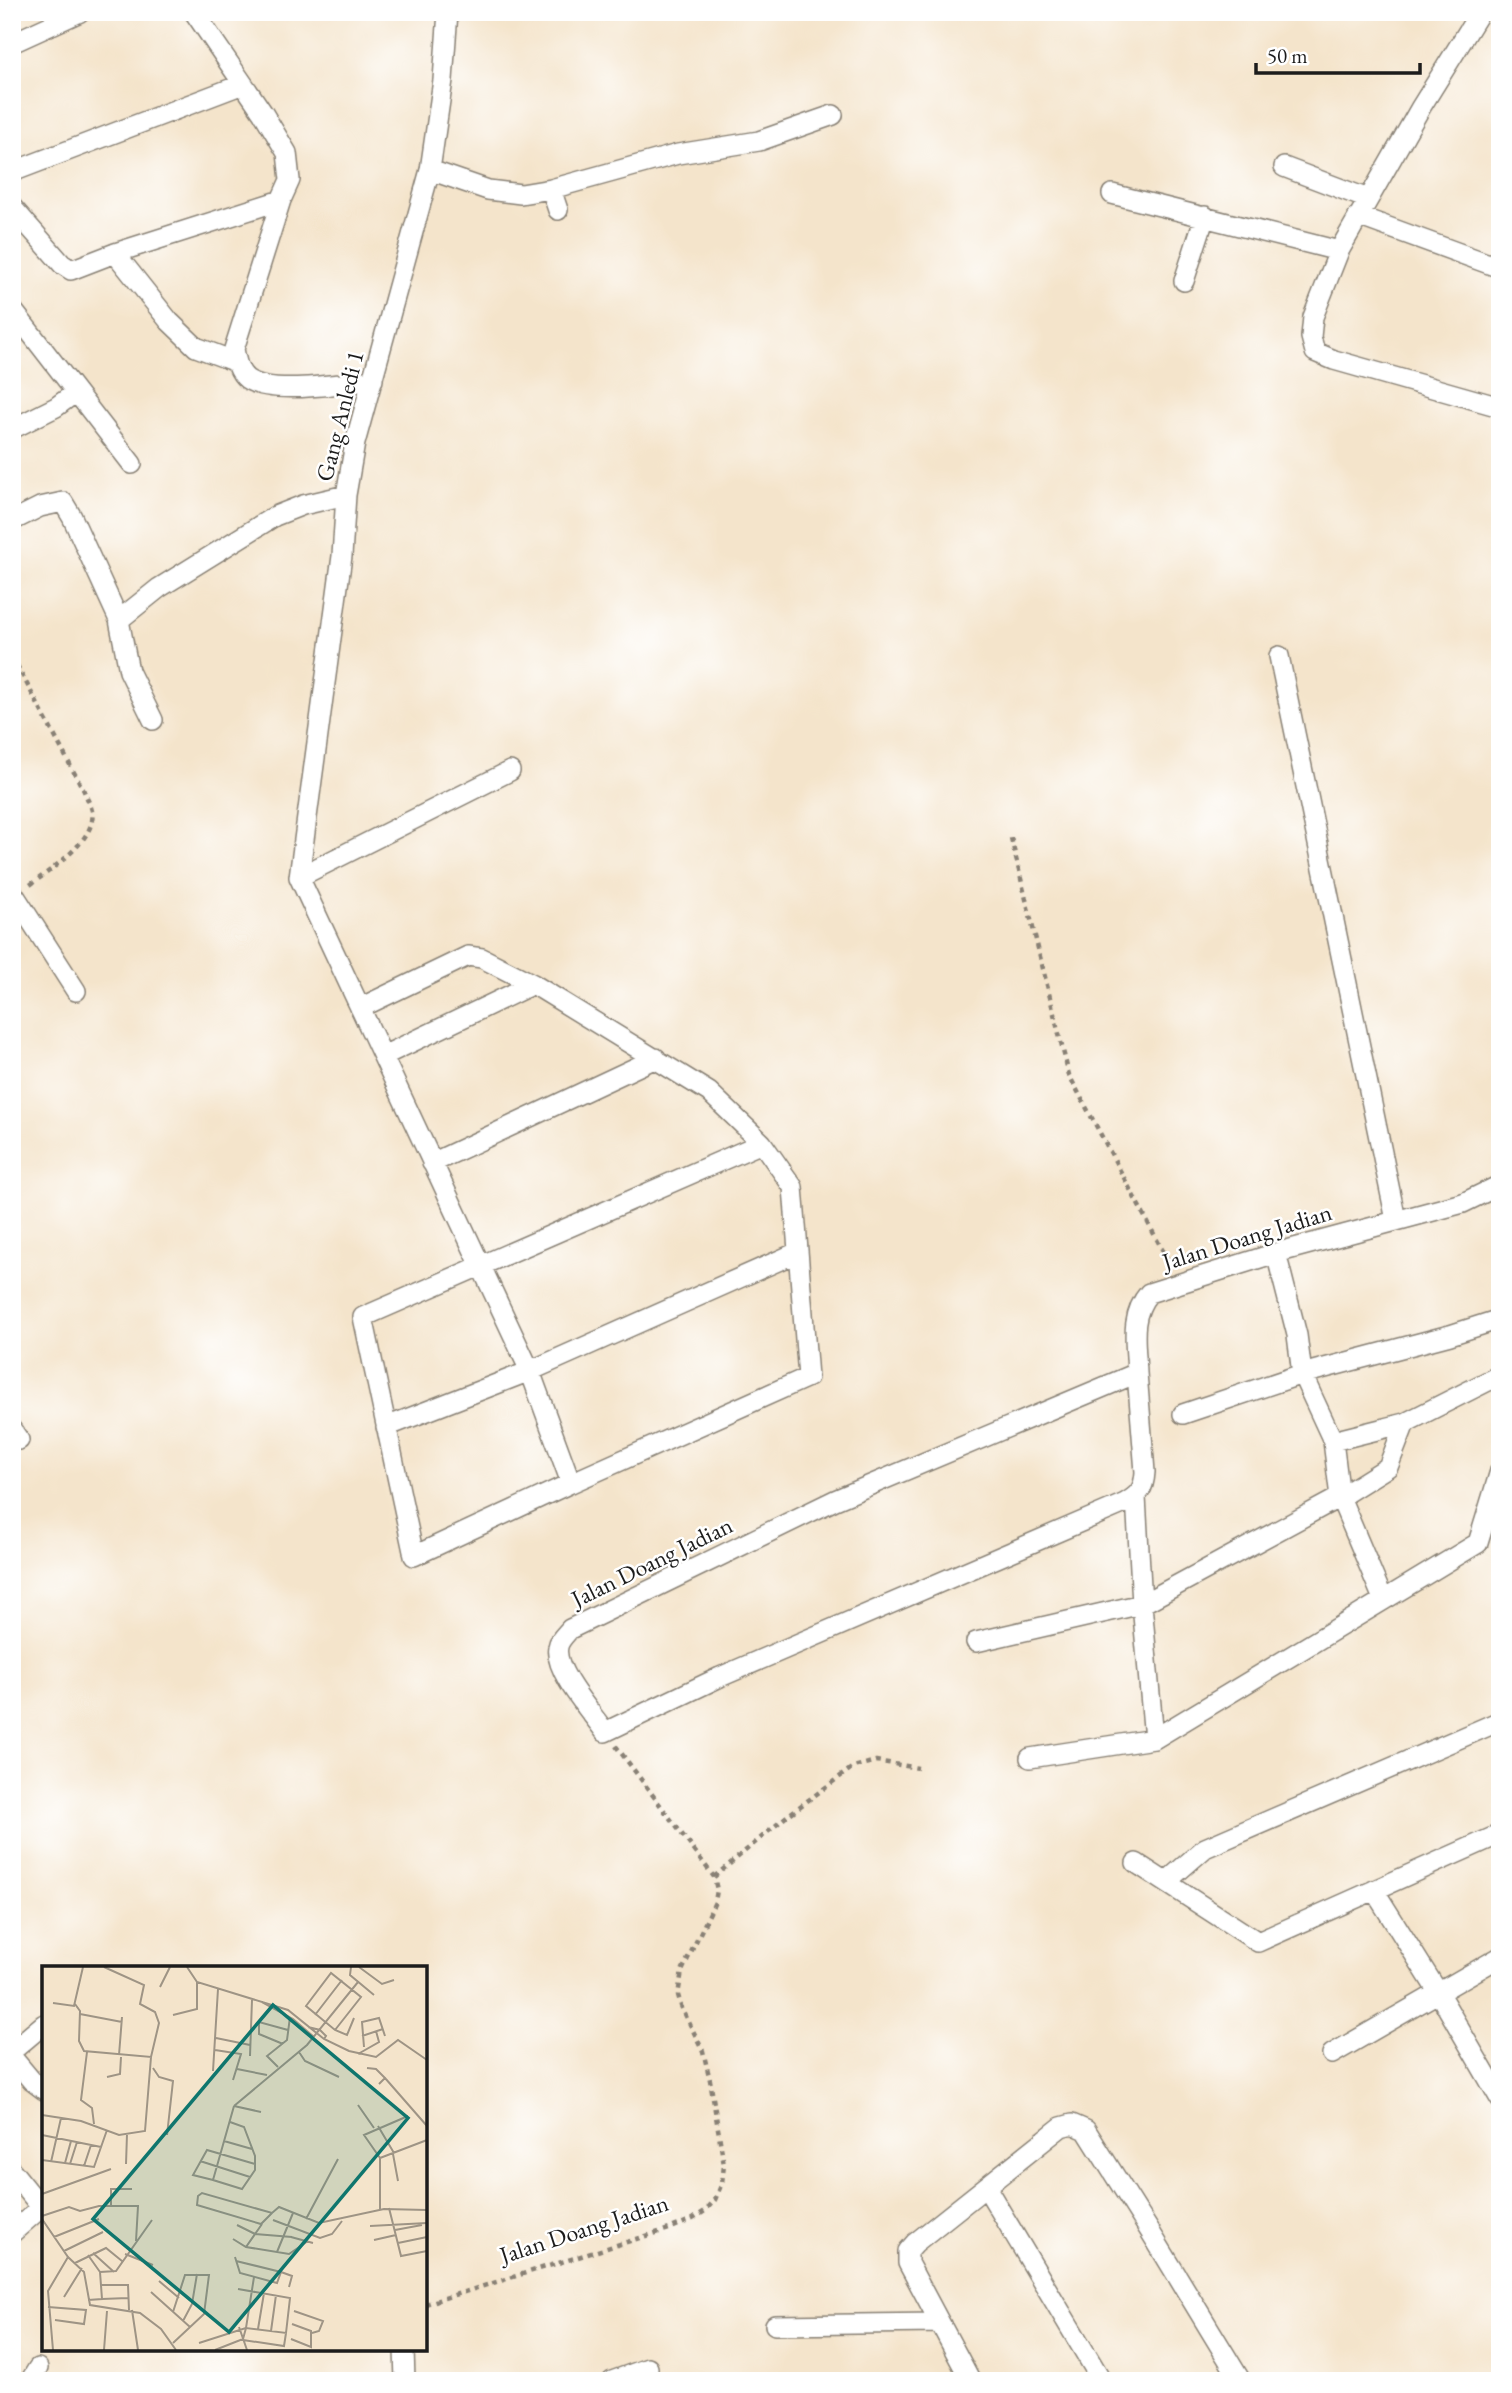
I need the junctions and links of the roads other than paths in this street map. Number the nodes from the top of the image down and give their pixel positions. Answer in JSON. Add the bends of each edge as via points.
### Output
{"nodes":[{"id":1,"x":80,"y":12,"type":"edge"},
{"id":2,"x":194,"y":12,"type":"edge"},
{"id":3,"x":448,"y":12,"type":"edge"},
{"id":4,"x":1480,"y":12,"type":"edge"},
{"id":5,"x":12,"y":43,"type":"edge"},
{"id":6,"x":243,"y":84,"type":"junction"},
{"id":7,"x":833,"y":114,"type":"dead end"},
{"id":8,"x":1284,"y":167,"type":"dead end"},
{"id":9,"x":430,"y":170,"type":"junction"},
{"id":10,"x":12,"y":172,"type":"edge"},
{"id":11,"x":551,"y":189,"type":"junction"},
{"id":12,"x":1112,"y":194,"type":"dead end"},
{"id":13,"x":281,"y":200,"type":"junction"},
{"id":14,"x":12,"y":207,"type":"edge"},
{"id":15,"x":1363,"y":208,"type":"junction"},
{"id":16,"x":558,"y":210,"type":"dead end"},
{"id":17,"x":1205,"y":216,"type":"junction"},
{"id":18,"x":1339,"y":250,"type":"junction"},
{"id":19,"x":115,"y":253,"type":"junction"},
{"id":20,"x":1500,"y":268,"type":"edge"},
{"id":21,"x":1184,"y":281,"type":"dead end"},
{"id":22,"x":12,"y":309,"type":"edge"},
{"id":23,"x":236,"y":362,"type":"junction"},
{"id":24,"x":373,"y":380,"type":"junction"},
{"id":25,"x":76,"y":392,"type":"junction"},
{"id":26,"x":1500,"y":407,"type":"edge"},
{"id":27,"x":12,"y":429,"type":"edge"},
{"id":28,"x":132,"y":464,"type":"dead end"},
{"id":29,"x":346,"y":495,"type":"junction"},
{"id":30,"x":12,"y":521,"type":"edge"},
{"id":31,"x":119,"y":620,"type":"junction"},
{"id":32,"x":1279,"y":656,"type":"dead end"},
{"id":33,"x":153,"y":720,"type":"dead end"},
{"id":34,"x":510,"y":771,"type":"dead end"},
{"id":35,"x":299,"y":877,"type":"junction"},
{"id":36,"x":15,"y":897,"type":"road end"},
{"id":37,"x":533,"y":984,"type":"junction"},
{"id":38,"x":76,"y":991,"type":"dead end"},
{"id":39,"x":360,"y":1007,"type":"junction"},
{"id":40,"x":383,"y":1056,"type":"junction"},
{"id":41,"x":656,"y":1058,"type":"junction"},
{"id":42,"x":762,"y":1143,"type":"junction"},
{"id":43,"x":432,"y":1163,"type":"junction"},
{"id":44,"x":1500,"y":1185,"type":"edge"},
{"id":45,"x":1396,"y":1220,"type":"junction"},
{"id":46,"x":798,"y":1252,"type":"junction"},
{"id":47,"x":1276,"y":1253,"type":"junction"},
{"id":48,"x":479,"y":1266,"type":"junction"},
{"id":49,"x":1500,"y":1319,"type":"edge"},
{"id":50,"x":530,"y":1371,"type":"junction"},
{"id":51,"x":1138,"y":1373,"type":"junction"},
{"id":52,"x":1302,"y":1374,"type":"junction"},
{"id":53,"x":1500,"y":1376,"type":"edge"},
{"id":54,"x":1183,"y":1414,"type":"dead end"},
{"id":55,"x":1405,"y":1423,"type":"junction"},
{"id":56,"x":386,"y":1427,"type":"junction"},
{"id":57,"x":1334,"y":1441,"type":"junction"},
{"id":58,"x":1500,"y":1471,"type":"edge"},
{"id":59,"x":571,"y":1483,"type":"junction"},
{"id":60,"x":1136,"y":1497,"type":"junction"},
{"id":61,"x":1340,"y":1497,"type":"junction"},
{"id":62,"x":1383,"y":1599,"type":"junction"},
{"id":63,"x":1142,"y":1604,"type":"junction"},
{"id":64,"x":976,"y":1642,"type":"dead end"},
{"id":65,"x":1500,"y":1721,"type":"edge"},
{"id":66,"x":1154,"y":1739,"type":"junction"},
{"id":67,"x":1030,"y":1758,"type":"dead end"},
{"id":68,"x":1500,"y":1833,"type":"edge"},
{"id":69,"x":1136,"y":1863,"type":"dead end"},
{"id":70,"x":1166,"y":1882,"type":"junction"},
{"id":71,"x":1374,"y":1890,"type":"junction"},
{"id":72,"x":1500,"y":1957,"type":"edge"},
{"id":73,"x":1438,"y":1992,"type":"junction"},
{"id":74,"x":42,"y":2026,"type":"edge"},
{"id":75,"x":12,"y":2051,"type":"edge"},
{"id":76,"x":1332,"y":2054,"type":"dead end"},
{"id":77,"x":12,"y":2057,"type":"edge"},
{"id":78,"x":42,"y":2088,"type":"edge"},
{"id":79,"x":1500,"y":2099,"type":"edge"},
{"id":80,"x":12,"y":2171,"type":"edge"},
{"id":81,"x":986,"y":2187,"type":"junction"},
{"id":82,"x":42,"y":2206,"type":"edge"},
{"id":83,"x":12,"y":2233,"type":"edge"},
{"id":84,"x":939,"y":2323,"type":"junction"},
{"id":85,"x":775,"y":2325,"type":"dead end"},
{"id":86,"x":404,"y":2351,"type":"edge"},
{"id":87,"x":648,"y":2368,"type":"dead end"},
{"id":88,"x":405,"y":2381,"type":"edge"},
{"id":89,"x":612,"y":2381,"type":"edge"},
{"id":90,"x":971,"y":2381,"type":"edge"},
{"id":91,"x":1102,"y":2381,"type":"edge"},
{"id":92,"x":1241,"y":2381,"type":"edge"}],
"edges":[{"from":1,"to":5,"type":"street"},
{"from":2,"to":6,"type":"street"},
{"from":3,"to":9,"type":"street","name":"Gang Anledi 1"},
{"from":4,"to":15,"type":"street"},
{"from":6,"to":10,"type":"street"},
{"from":6,"to":13,"type":"street","via":[[287,153],[290,180]]},
{"from":7,"to":11,"type":"street","via":[[759,141],[678,154]]},
{"from":8,"to":15,"type":"street"},
{"from":9,"to":11,"type":"street","via":[[488,190],[521,194]]},
{"from":9,"to":24,"type":"street","name":"Gang Anledi 1"},
{"from":11,"to":16,"type":"street"},
{"from":12,"to":17,"type":"street"},
{"from":13,"to":19,"type":"street"},
{"from":13,"to":23,"type":"street","via":[[234,349]]},
{"from":14,"to":19,"type":"street","via":[[71,270]]},
{"from":15,"to":18,"type":"street"},
{"from":15,"to":20,"type":"street"},
{"from":17,"to":18,"type":"street"},
{"from":17,"to":21,"type":"street"},
{"from":18,"to":26,"type":"street","via":[[1313,317],[1315,352]]},
{"from":19,"to":23,"type":"street","via":[[196,347]]},
{"from":22,"to":25,"type":"street"},
{"from":23,"to":24,"type":"street","via":[[248,380],[264,386]]},
{"from":24,"to":29,"type":"street","name":"Gang Anledi 1"},
{"from":25,"to":27,"type":"street"},
{"from":25,"to":28,"type":"street"},
{"from":29,"to":31,"type":"street","via":[[275,516],[159,588]]},
{"from":29,"to":35,"type":"street","name":"Gang Anledi 1"},
{"from":30,"to":31,"type":"street","via":[[63,502]]},
{"from":31,"to":33,"type":"street","via":[[130,671]]},
{"from":32,"to":45,"type":"street"},
{"from":34,"to":35,"type":"street"},
{"from":35,"to":39,"type":"street"},
{"from":36,"to":38,"type":"street"},
{"from":37,"to":39,"type":"street","via":[[482,958],[468,956]]},
{"from":37,"to":40,"type":"street"},
{"from":37,"to":41,"type":"street"},
{"from":39,"to":40,"type":"street"},
{"from":40,"to":43,"type":"street"},
{"from":41,"to":42,"type":"street","via":[[709,1092]]},
{"from":41,"to":43,"type":"street"},
{"from":42,"to":46,"type":"street","via":[[793,1187]]},
{"from":42,"to":48,"type":"street"},
{"from":43,"to":48,"type":"street"},
{"from":44,"to":45,"type":"street","name":"Jalan Doang Jadian","via":[[1463,1203]]},
{"from":45,"to":47,"type":"street","name":"Jalan Doang Jadian"},
{"from":46,"to":50,"type":"street"},
{"from":46,"to":59,"type":"street","via":[[808,1377]]},
{"from":47,"to":51,"type":"street","name":"Jalan Doang Jadian","via":[[1149,1293],[1137,1310],[1135,1323]]},
{"from":47,"to":52,"type":"street"},
{"from":48,"to":50,"type":"street"},
{"from":48,"to":56,"type":"street","via":[[363,1317]]},
{"from":49,"to":52,"type":"street"},
{"from":50,"to":56,"type":"street"},
{"from":50,"to":59,"type":"street"},
{"from":51,"to":60,"type":"street","via":[[1145,1472],[1144,1486]]},
{"from":51,"to":60,"type":"street","name":"Jalan Doang Jadian","via":[[835,1500],[570,1629],[558,1647],[560,1668],[605,1732],[720,1677]]},
{"from":52,"to":54,"type":"street"},
{"from":52,"to":57,"type":"street"},
{"from":53,"to":55,"type":"street"},
{"from":55,"to":57,"type":"street"},
{"from":55,"to":61,"type":"street","via":[[1388,1467]]},
{"from":56,"to":59,"type":"street","via":[[414,1556]]},
{"from":57,"to":61,"type":"street"},
{"from":58,"to":62,"type":"street","via":[[1478,1543]]},
{"from":60,"to":63,"type":"street"},
{"from":61,"to":62,"type":"street"},
{"from":61,"to":63,"type":"street"},
{"from":62,"to":66,"type":"street"},
{"from":63,"to":64,"type":"street"},
{"from":63,"to":66,"type":"street"},
{"from":65,"to":70,"type":"street","via":[[1205,1848]]},
{"from":66,"to":67,"type":"street"},
{"from":68,"to":71,"type":"street"},
{"from":69,"to":70,"type":"street"},
{"from":70,"to":71,"type":"street","via":[[1258,1942]]},
{"from":71,"to":73,"type":"street"},
{"from":72,"to":73,"type":"street"},
{"from":73,"to":76,"type":"street"},
{"from":73,"to":79,"type":"street"},
{"from":74,"to":75,"type":"street"},
{"from":77,"to":78,"type":"street"},
{"from":80,"to":82,"type":"street"},
{"from":81,"to":84,"type":"street","via":[[908,2251],[908,2263]]},
{"from":81,"to":91,"type":"street"},
{"from":81,"to":92,"type":"street","via":[[1061,2127],[1072,2124],[1086,2130]]},
{"from":82,"to":83,"type":"street"},
{"from":84,"to":85,"type":"street"},
{"from":84,"to":90,"type":"street"},
{"from":86,"to":88,"type":"street"},
{"from":87,"to":89,"type":"street"}]}
